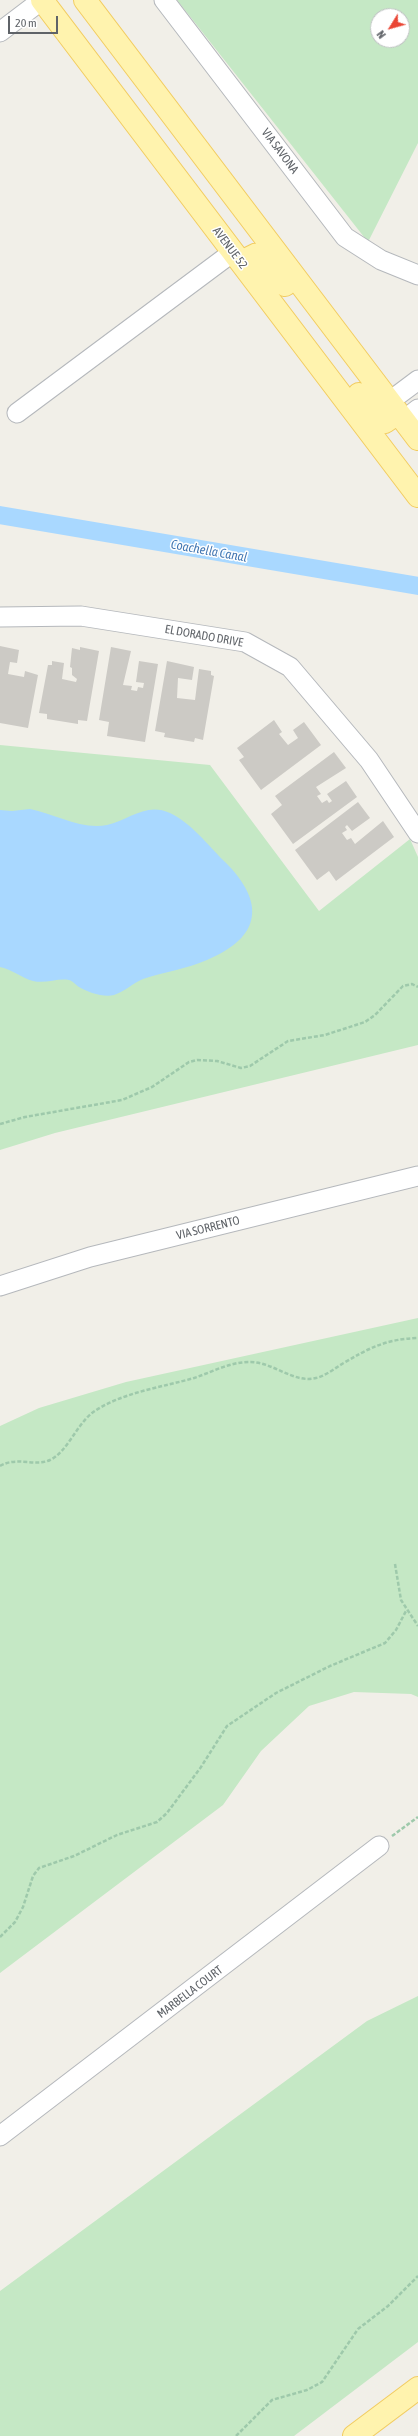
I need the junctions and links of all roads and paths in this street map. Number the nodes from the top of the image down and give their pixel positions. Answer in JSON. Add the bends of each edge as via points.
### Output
{"nodes":[{"id":1,"x":42,"y":0,"type":"edge"},
{"id":2,"x":85,"y":0,"type":"edge"},
{"id":3,"x":164,"y":0,"type":"edge"},
{"id":4,"x":0,"y":32,"type":"edge"},
{"id":5,"x":237,"y":257,"type":"junction"},
{"id":6,"x":418,"y":275,"type":"edge"},
{"id":7,"x":291,"y":328,"type":"junction"},
{"id":8,"x":345,"y":342,"type":"junction"},
{"id":9,"x":418,"y":380,"type":"edge"},
{"id":10,"x":402,"y":411,"type":"edge"},
{"id":11,"x":17,"y":413,"type":"dead end"},
{"id":12,"x":418,"y":439,"type":"edge"},
{"id":13,"x":418,"y":496,"type":"edge"},
{"id":14,"x":0,"y":617,"type":"edge"},
{"id":15,"x":418,"y":833,"type":"edge"},
{"id":16,"x":418,"y":987,"type":"edge"},
{"id":17,"x":0,"y":1124,"type":"edge"},
{"id":18,"x":418,"y":1176,"type":"edge"},
{"id":19,"x":0,"y":1286,"type":"edge"},
{"id":20,"x":418,"y":1338,"type":"edge"},
{"id":21,"x":0,"y":1466,"type":"edge"},
{"id":22,"x":395,"y":1564,"type":"dead end"},
{"id":23,"x":406,"y":1611,"type":"junction"},
{"id":24,"x":418,"y":1626,"type":"edge"},
{"id":25,"x":418,"y":1817,"type":"edge"},
{"id":26,"x":379,"y":1846,"type":"joint"},
{"id":27,"x":0,"y":1937,"type":"edge"},
{"id":28,"x":0,"y":2136,"type":"edge"},
{"id":29,"x":418,"y":2276,"type":"edge"},
{"id":30,"x":418,"y":2388,"type":"edge"},
{"id":31,"x":236,"y":2436,"type":"edge"},
{"id":32,"x":354,"y":2436,"type":"edge"}],
"edges":[{"from":1,"to":4,"type":"street"},
{"from":1,"to":5,"type":"main road","name":"AVENUE 52"},
{"from":2,"to":8,"type":"main road"},
{"from":3,"to":6,"type":"street","name":"VIA SAVONA","via":[[345,237],[381,260]]},
{"from":5,"to":7,"type":"main road","name":"AVENUE 52"},
{"from":5,"to":8,"type":"main road","via":[[255,256],[272,268],[301,307]]},
{"from":5,"to":11,"type":"street"},
{"from":7,"to":10,"type":"main road","via":[[337,365],[375,416],[385,422]]},
{"from":7,"to":13,"type":"main road","name":"AVENUE 52"},
{"from":8,"to":10,"type":"main road"},
{"from":9,"to":10,"type":"street"},
{"from":10,"to":12,"type":"main road"},
{"from":14,"to":15,"type":"street","name":"EL DORADO DRIVE","via":[[81,616],[245,642],[290,667],[369,760]]},
{"from":16,"to":17,"type":"path","via":[[412,984],[403,986],[365,1022],[325,1035],[288,1041],[250,1066],[241,1068],[197,1060],[188,1062],[152,1087],[122,1100],[25,1117]]},
{"from":18,"to":19,"type":"street","name":"VIA SORRENTO","via":[[90,1257]]},
{"from":20,"to":21,"type":"path","via":[[378,1344],[317,1378],[302,1379],[266,1364],[249,1362],[164,1384],[94,1412],[73,1433],[61,1451],[49,1460],[16,1461]]},
{"from":22,"to":23,"type":"path","via":[[400,1600]]},
{"from":23,"to":24,"type":"path"},
{"from":23,"to":27,"type":"path","via":[[396,1630],[385,1643],[283,1689],[227,1726],[192,1779],[158,1822],[117,1835],[74,1856],[40,1868],[33,1876],[18,1917]]},
{"from":25,"to":26,"type":"path"},
{"from":26,"to":28,"type":"street","name":"MARBELLA COURT"},
{"from":29,"to":31,"type":"path","via":[[388,2306],[358,2329],[322,2382],[308,2390],[272,2400]]},
{"from":30,"to":32,"type":"main road"}]}
